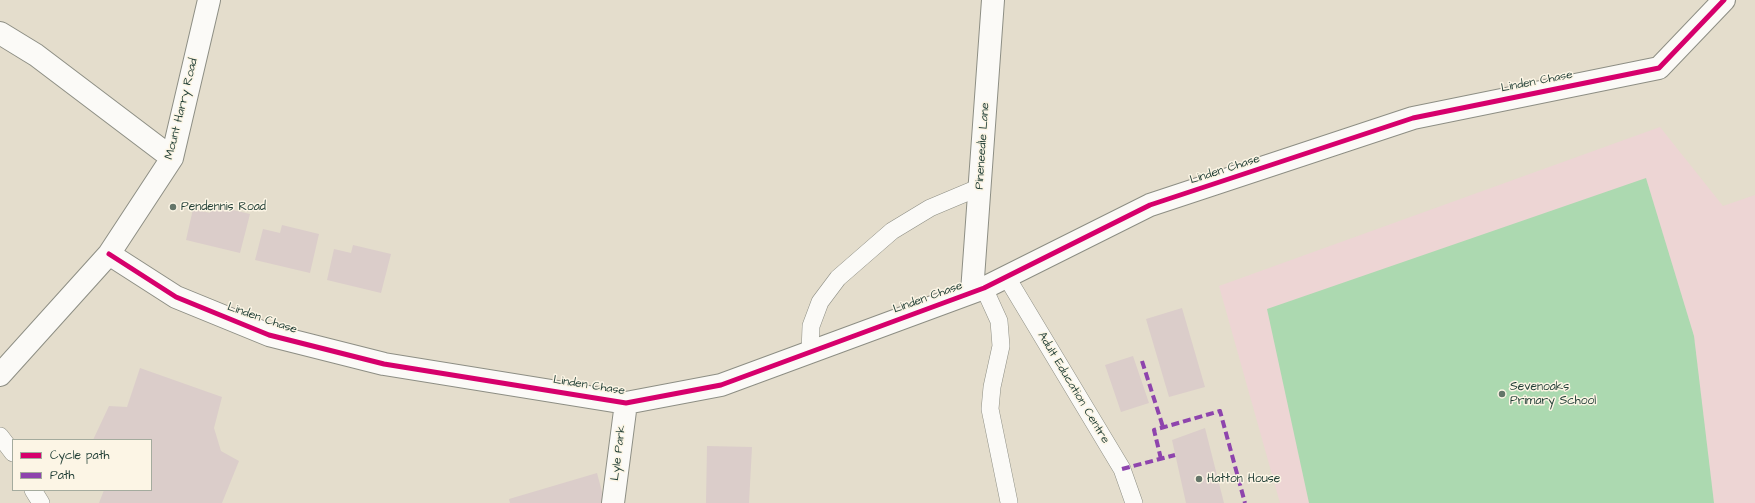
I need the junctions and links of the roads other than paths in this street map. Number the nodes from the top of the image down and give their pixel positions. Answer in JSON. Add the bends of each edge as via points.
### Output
{"nodes":[{"id":1,"x":209,"y":0,"type":"edge"},
{"id":2,"x":993,"y":0,"type":"edge"},
{"id":3,"x":1719,"y":2,"type":"edge"},
{"id":4,"x":0,"y":33,"type":"edge"},
{"id":5,"x":172,"y":158,"type":"junction"},
{"id":6,"x":980,"y":186,"type":"junction"},
{"id":7,"x":109,"y":254,"type":"junction"},
{"id":8,"x":1006,"y":276,"type":"junction"},
{"id":9,"x":978,"y":290,"type":"junction"},
{"id":10,"x":810,"y":352,"type":"junction"},
{"id":11,"x":0,"y":375,"type":"edge"},
{"id":12,"x":626,"y":403,"type":"junction"},
{"id":13,"x":0,"y":436,"type":"edge"},
{"id":14,"x":12,"y":452,"type":"edge"},
{"id":15,"x":34,"y":491,"type":"edge"},
{"id":16,"x":1009,"y":502,"type":"dead end"},
{"id":17,"x":41,"y":503,"type":"edge"},
{"id":18,"x":613,"y":503,"type":"edge"},
{"id":19,"x":1134,"y":503,"type":"edge"}],
"edges":[{"from":1,"to":5,"type":"street","name":"Mount Harry Road"},
{"from":2,"to":6,"type":"street","name":"Pineneedle Lane"},
{"from":3,"to":8,"type":"street","name":"Linden Chase","via":[[1659,68],[1413,118],[1150,205]]},
{"from":4,"to":5,"type":"street","via":[[36,55]]},
{"from":5,"to":7,"type":"street","name":"Mount Harry Road"},
{"from":6,"to":9,"type":"street","name":"Pineneedle Lane"},
{"from":6,"to":10,"type":"lane","via":[[930,208],[892,231],[838,278],[820,302],[811,326]]},
{"from":7,"to":11,"type":"street","name":"Mount Harry Road"},
{"from":7,"to":12,"type":"street","name":"Linden Chase","via":[[176,297],[269,335],[384,364]]},
{"from":8,"to":9,"type":"street","name":"Linden Chase"},
{"from":8,"to":19,"type":"lane","name":"Adult Education Centre","via":[[1122,469]]},
{"from":9,"to":10,"type":"street","name":"Linden Chase"},
{"from":9,"to":16,"type":"lane","via":[[999,321],[1001,346],[990,409]]},
{"from":10,"to":12,"type":"street","name":"Linden Chase","via":[[721,385]]},
{"from":12,"to":18,"type":"street","name":"Lyle Park"},
{"from":13,"to":14,"type":"lane"},
{"from":15,"to":17,"type":"lane"}]}
